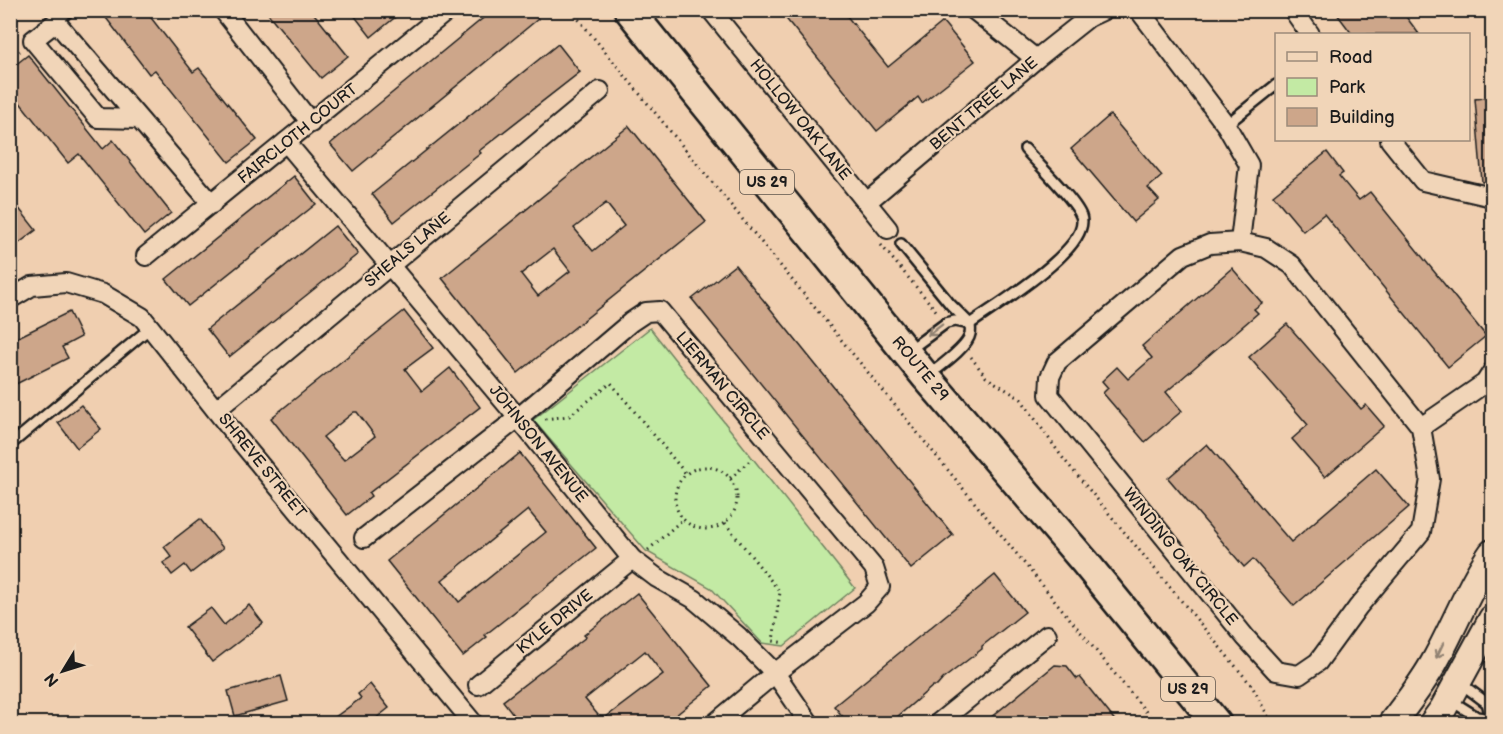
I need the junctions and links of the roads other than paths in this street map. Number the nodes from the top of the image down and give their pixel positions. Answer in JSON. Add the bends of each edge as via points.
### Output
{"nodes":[{"id":1,"x":223,"y":10,"type":"edge"},
{"id":2,"x":629,"y":10,"type":"edge"},
{"id":3,"x":974,"y":10,"type":"edge"},
{"id":4,"x":1104,"y":10,"type":"edge"},
{"id":5,"x":1139,"y":10,"type":"edge"},
{"id":6,"x":1293,"y":10,"type":"edge"},
{"id":7,"x":437,"y":14,"type":"edge"},
{"id":8,"x":704,"y":15,"type":"edge"},
{"id":9,"x":63,"y":16,"type":"edge"},
{"id":10,"x":1309,"y":33,"type":"edge"},
{"id":11,"x":1036,"y":59,"type":"junction"},
{"id":12,"x":1275,"y":86,"type":"edge"},
{"id":13,"x":600,"y":92,"type":"dead end"},
{"id":14,"x":139,"y":118,"type":"junction"},
{"id":15,"x":310,"y":123,"type":"junction"},
{"id":16,"x":1226,"y":125,"type":"junction"},
{"id":17,"x":1391,"y":141,"type":"edge"},
{"id":18,"x":286,"y":142,"type":"junction"},
{"id":19,"x":1025,"y":149,"type":"dead end"},
{"id":20,"x":1492,"y":197,"type":"edge"},
{"id":21,"x":867,"y":202,"type":"junction"},
{"id":22,"x":212,"y":204,"type":"junction"},
{"id":23,"x":882,"y":233,"type":"road end"},
{"id":24,"x":1240,"y":242,"type":"junction"},
{"id":25,"x":901,"y":244,"type":"dead end"},
{"id":26,"x":146,"y":256,"type":"dead end"},
{"id":27,"x":389,"y":266,"type":"junction"},
{"id":28,"x":10,"y":299,"type":"edge"},
{"id":29,"x":970,"y":324,"type":"junction"},
{"id":30,"x":150,"y":328,"type":"junction"},
{"id":31,"x":906,"y":353,"type":"junction"},
{"id":32,"x":1492,"y":372,"type":"edge"},
{"id":33,"x":926,"y":377,"type":"junction"},
{"id":34,"x":216,"y":410,"type":"junction"},
{"id":35,"x":522,"y":423,"type":"junction"},
{"id":36,"x":1421,"y":427,"type":"junction"},
{"id":37,"x":10,"y":445,"type":"edge"},
{"id":38,"x":364,"y":538,"type":"dead end"},
{"id":39,"x":1492,"y":554,"type":"edge"},
{"id":40,"x":639,"y":555,"type":"junction"},
{"id":41,"x":1492,"y":619,"type":"edge"},
{"id":42,"x":1047,"y":635,"type":"dead end"},
{"id":43,"x":775,"y":673,"type":"junction"},
{"id":44,"x":478,"y":685,"type":"dead end"},
{"id":45,"x":1453,"y":690,"type":"junction"},
{"id":46,"x":1492,"y":719,"type":"edge"},
{"id":47,"x":464,"y":720,"type":"edge"},
{"id":48,"x":714,"y":723,"type":"edge"},
{"id":49,"x":810,"y":723,"type":"edge"},
{"id":50,"x":937,"y":723,"type":"edge"},
{"id":51,"x":1217,"y":723,"type":"edge"},
{"id":52,"x":1390,"y":723,"type":"edge"},
{"id":53,"x":1432,"y":723,"type":"edge"},
{"id":54,"x":1490,"y":723,"type":"edge"}],
"edges":[{"from":1,"to":15,"type":"street"},
{"from":2,"to":31,"type":"main road","name":"ROUTE 29","number":"US 29"},
{"from":3,"to":11,"type":"street"},
{"from":4,"to":11,"type":"street","name":"BENT TREE LANE","via":[[1089,17]]},
{"from":5,"to":16,"type":"street"},
{"from":6,"to":10,"type":"street"},
{"from":7,"to":15,"type":"street","name":"FAIRCLOTH COURT"},
{"from":8,"to":21,"type":"street","name":"HOLLOW OAK LANE"},
{"from":9,"to":14,"type":"street"},
{"from":9,"to":14,"type":"street","via":[[33,40],[98,118]]},
{"from":11,"to":21,"type":"street","name":"BENT TREE LANE"},
{"from":12,"to":16,"type":"lane"},
{"from":13,"to":27,"type":"street","name":"SHEALS LANE"},
{"from":14,"to":22,"type":"street"},
{"from":15,"to":18,"type":"street","name":"FAIRCLOTH COURT"},
{"from":16,"to":24,"type":"street","via":[[1249,165]]},
{"from":17,"to":20,"type":"street","via":[[1423,181]]},
{"from":18,"to":22,"type":"street","name":"FAIRCLOTH COURT"},
{"from":18,"to":27,"type":"street","name":"JOHNSON AVENUE"},
{"from":19,"to":29,"type":"lane","via":[[1074,205],[1082,216],[1083,227],[1078,239],[1059,257],[1006,301]]},
{"from":21,"to":23,"type":"street","name":"HOLLOW OAK LANE"},
{"from":22,"to":26,"type":"street","name":"FAIRCLOTH COURT"},
{"from":24,"to":36,"type":"street","name":"WINDING OAK CIRCLE","via":[[1266,248],[1292,265]]},
{"from":24,"to":36,"type":"street","name":"WINDING OAK CIRCLE","via":[[1210,244],[1183,255],[1057,362],[1050,377],[1049,395],[1276,671],[1299,675],[1318,662],[1421,532],[1430,479]]},
{"from":25,"to":29,"type":"lane"},
{"from":27,"to":34,"type":"street","name":"SHEALS LANE"},
{"from":27,"to":35,"type":"street","name":"JOHNSON AVENUE"},
{"from":28,"to":30,"type":"street","name":"SHREVE STREET","via":[[32,286],[66,283],[102,294],[142,318]]},
{"from":29,"to":31,"type":"lane","one_way":true,"via":[[946,323]]},
{"from":29,"to":33,"type":"lane","via":[[970,336],[964,345]]},
{"from":30,"to":34,"type":"street","name":"SHREVE STREET"},
{"from":30,"to":37,"type":"lane"},
{"from":31,"to":33,"type":"main road","name":"ROUTE 29","number":"US 29"},
{"from":32,"to":36,"type":"street","via":[[1485,382]]},
{"from":33,"to":51,"type":"main road","name":"ROUTE 29","number":"US 29"},
{"from":34,"to":47,"type":"street","name":"SHREVE STREET"},
{"from":35,"to":38,"type":"street","name":"LIERMAN CIRCLE"},
{"from":35,"to":40,"type":"street","name":"JOHNSON AVENUE"},
{"from":35,"to":43,"type":"street","name":"LIERMAN CIRCLE","via":[[631,321],[646,312],[660,311],[874,568],[880,587],[866,603]]},
{"from":39,"to":52,"type":"street","one_way":true,"via":[[1465,597],[1436,660]]},
{"from":40,"to":43,"type":"street","name":"JOHNSON AVENUE","via":[[657,578],[694,599]]},
{"from":40,"to":44,"type":"street","name":"KYLE DRIVE"},
{"from":41,"to":45,"type":"street"},
{"from":42,"to":50,"type":"street"},
{"from":43,"to":48,"type":"street","name":"LIERMAN CIRCLE"},
{"from":43,"to":49,"type":"street","name":"JOHNSON AVENUE"},
{"from":45,"to":46,"type":"lane","via":[[1477,717]]},
{"from":45,"to":46,"type":"lane","via":[[1487,703]]},
{"from":45,"to":53,"type":"street"},
{"from":46,"to":54,"type":"lane"}]}
